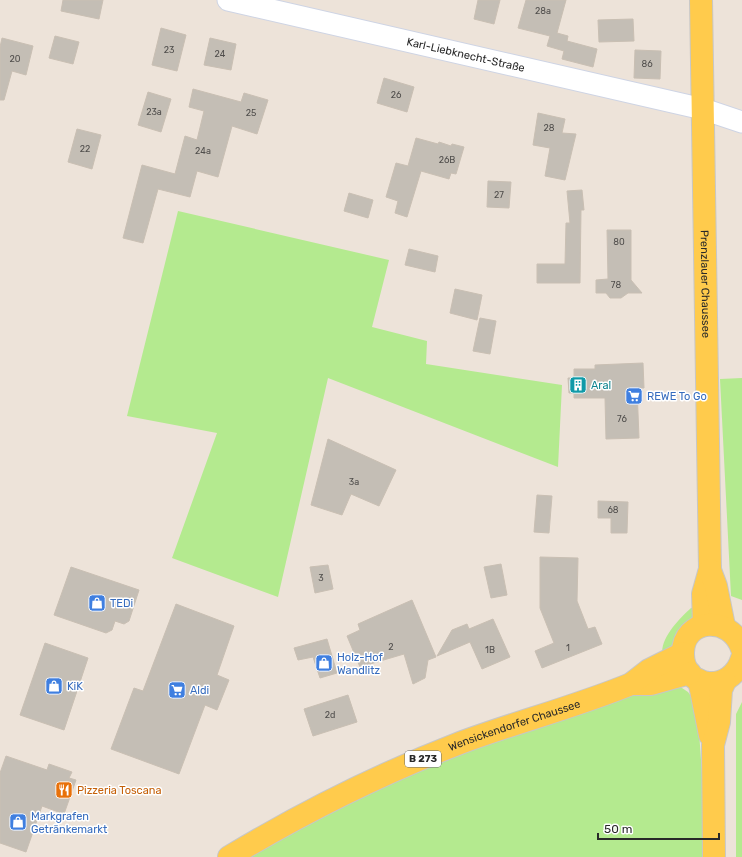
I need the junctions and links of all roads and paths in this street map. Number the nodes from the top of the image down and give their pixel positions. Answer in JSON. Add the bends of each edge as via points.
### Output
{"nodes":[{"id":1,"x":228,"y":0,"type":"edge"},
{"id":2,"x":701,"y":0,"type":"edge"},
{"id":3,"x":299,"y":8,"type":"edge"},
{"id":4,"x":703,"y":110,"type":"junction"},
{"id":5,"x":742,"y":122,"type":"edge"},
{"id":6,"x":730,"y":634,"type":"edge"},
{"id":7,"x":683,"y":653,"type":"junction"},
{"id":8,"x":742,"y":658,"type":"edge"},
{"id":9,"x":694,"y":677,"type":"junction"},
{"id":10,"x":725,"y":681,"type":"junction"},
{"id":11,"x":631,"y":684,"type":"junction"},
{"id":12,"x":713,"y":745,"type":"junction"},
{"id":13,"x":229,"y":857,"type":"edge"},
{"id":14,"x":714,"y":857,"type":"edge"}],
"edges":[{"from":1,"to":3,"type":"street","name":"Karl-Liebknecht-Straße"},
{"from":2,"to":4,"type":"main road","name":"Prenzlauer Chaussee"},
{"from":3,"to":4,"type":"street","name":"Karl-Liebknecht-Straße"},
{"from":4,"to":5,"type":"street","name":"Karl-Liebknecht-Straße"},
{"from":4,"to":6,"type":"main road","name":"Prenzlauer Chaussee","via":[[710,569],[703,594]]},
{"from":6,"to":7,"type":"main road","via":[[696,629],[684,644]]},
{"from":7,"to":9,"type":"main road","via":[[683,660]]},
{"from":7,"to":11,"type":"main road","name":"Wensickendorfer Chaussee","number":"B 273","via":[[649,670]]},
{"from":8,"to":10,"type":"main road","via":[[740,667]]},
{"from":9,"to":10,"type":"main road","name":"Wensickendorfer Chaussee","via":[[708,683]]},
{"from":9,"to":11,"type":"main road","name":"Wensickendorfer Chaussee","number":"B 273","via":[[651,684]]},
{"from":9,"to":12,"type":"main road"},
{"from":10,"to":12,"type":"main road","via":[[721,690],[719,722]]},
{"from":11,"to":13,"type":"main road","name":"Wensickendorfer Chaussee","number":"B 273","via":[[459,744],[393,772],[305,813]]},
{"from":12,"to":14,"type":"main road"}]}
